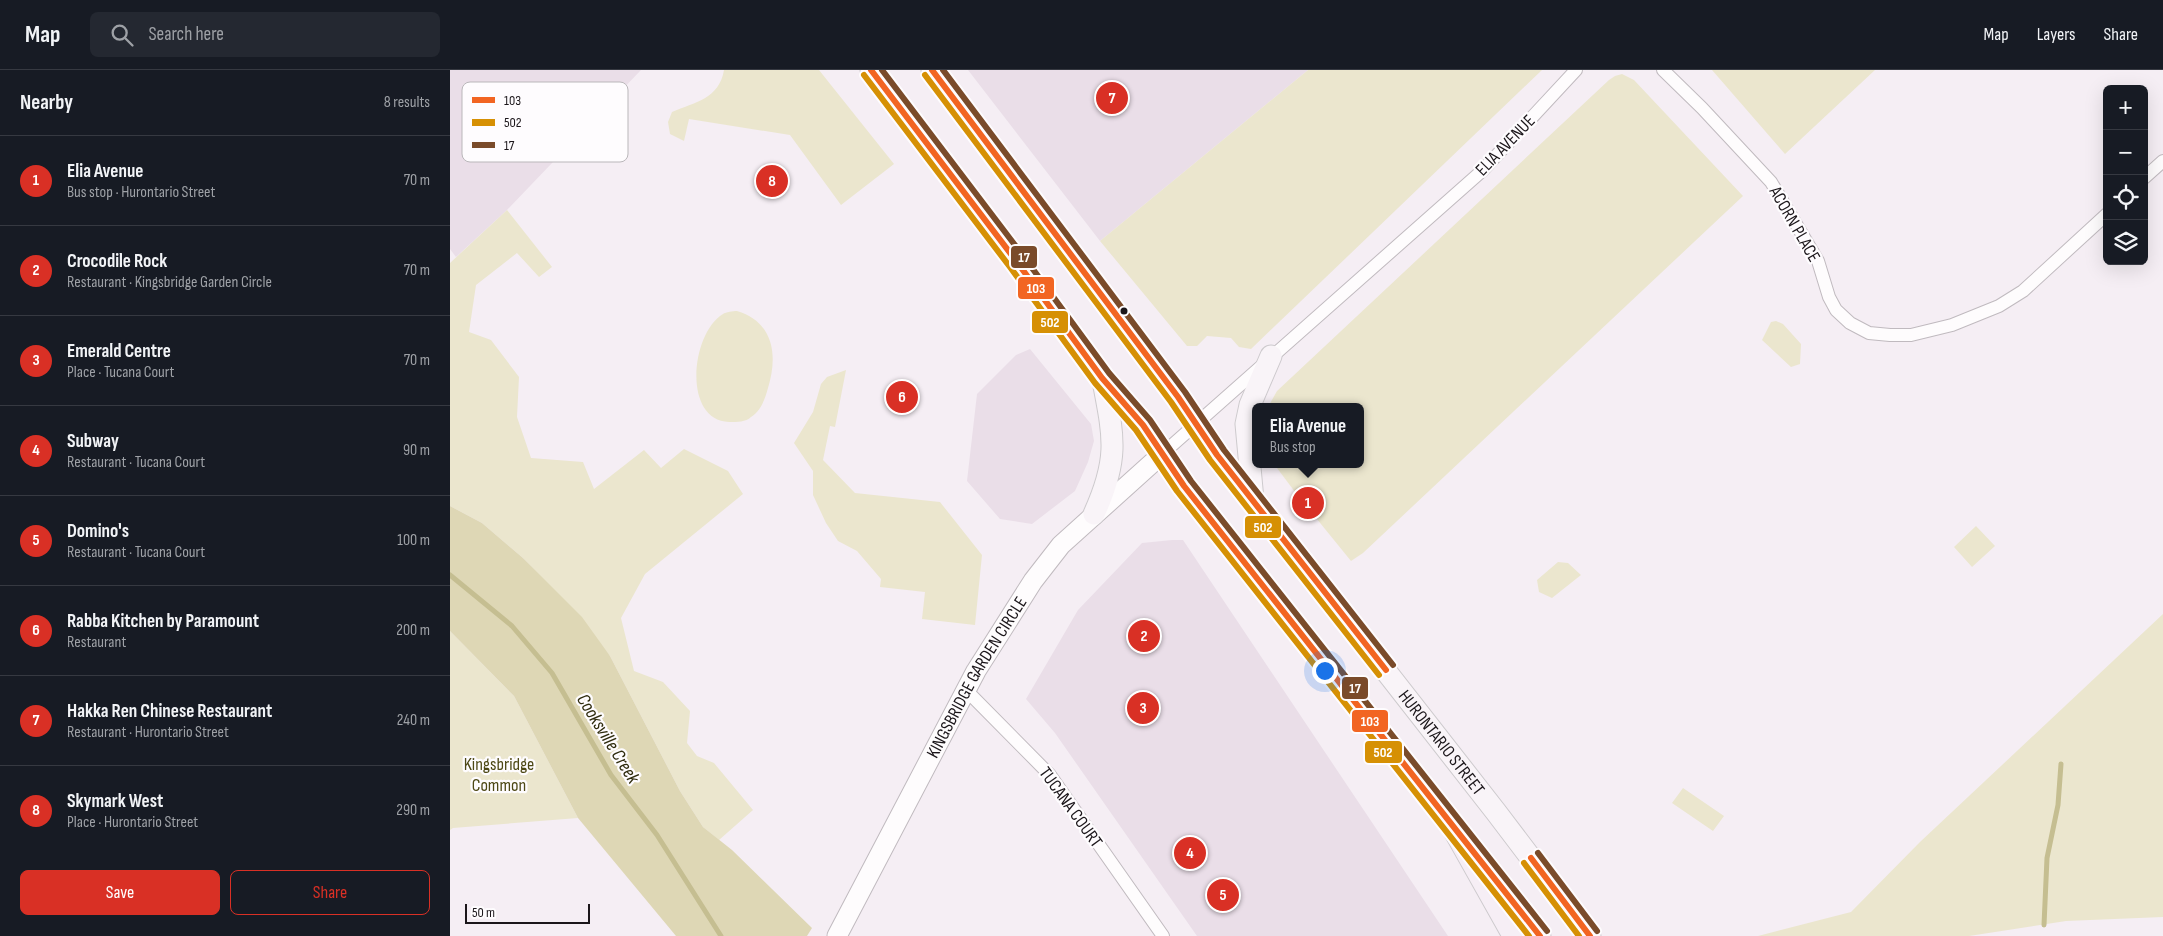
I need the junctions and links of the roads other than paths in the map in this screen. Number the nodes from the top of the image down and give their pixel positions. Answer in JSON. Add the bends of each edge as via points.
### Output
{"nodes":[{"id":1,"x":871,"y":70,"type":"edge"},
{"id":2,"x":932,"y":70,"type":"edge"},
{"id":3,"x":1576,"y":70,"type":"edge"},
{"id":4,"x":1663,"y":70,"type":"edge"},
{"id":5,"x":2163,"y":161,"type":"edge"},
{"id":6,"x":2147,"y":175,"type":"edge"},
{"id":7,"x":2103,"y":218,"type":"edge"},
{"id":8,"x":1271,"y":356,"type":"junction"},
{"id":9,"x":1102,"y":378,"type":"junction"},
{"id":10,"x":1196,"y":424,"type":"junction"},
{"id":11,"x":1161,"y":455,"type":"junction"},
{"id":12,"x":1253,"y":500,"type":"junction"},
{"id":13,"x":1094,"y":514,"type":"junction"},
{"id":14,"x":966,"y":690,"type":"junction"},
{"id":15,"x":1456,"y":830,"type":"junction"},
{"id":16,"x":837,"y":936,"type":"edge"},
{"id":17,"x":1163,"y":936,"type":"edge"},
{"id":18,"x":1515,"y":936,"type":"edge"},
{"id":19,"x":1540,"y":936,"type":"edge"},
{"id":20,"x":1590,"y":936,"type":"edge"}],
"edges":[{"from":1,"to":9,"type":"main road"},
{"from":2,"to":10,"type":"main road","name":"HURONTARIO STREET"},
{"from":3,"to":8,"type":"street","name":"ELIA AVENUE","via":[[1483,170]]},
{"from":4,"to":7,"type":"street","name":"ACORN PLACE","via":[[1771,182],[1818,261],[1836,310],[1850,323],[1869,333],[1911,335],[1952,325],[1999,306],[2023,291]]},
{"from":5,"to":6,"type":"street"},
{"from":8,"to":10,"type":"street","name":"ELIA AVENUE"},
{"from":8,"to":12,"type":"main road","via":[[1250,404],[1246,424]]},
{"from":9,"to":11,"type":"main road","via":[[1143,425]]},
{"from":9,"to":13,"type":"main road","via":[[1113,456]]},
{"from":10,"to":11,"type":"street","name":"ELIA AVENUE"},
{"from":10,"to":12,"type":"main road","name":"HURONTARIO STREET"},
{"from":11,"to":13,"type":"street","name":"KINGSBRIDGE GARDEN CIRCLE"},
{"from":11,"to":15,"type":"main road"},
{"from":12,"to":20,"type":"main road","name":"HURONTARIO STREET"},
{"from":13,"to":14,"type":"street","name":"KINGSBRIDGE GARDEN CIRCLE","via":[[1061,545],[1032,581]]},
{"from":14,"to":16,"type":"street","name":"KINGSBRIDGE GARDEN CIRCLE"},
{"from":14,"to":17,"type":"street","name":"TUCANA COURT","via":[[1050,775]]},
{"from":15,"to":18,"type":"highway"},
{"from":15,"to":19,"type":"main road"}]}
